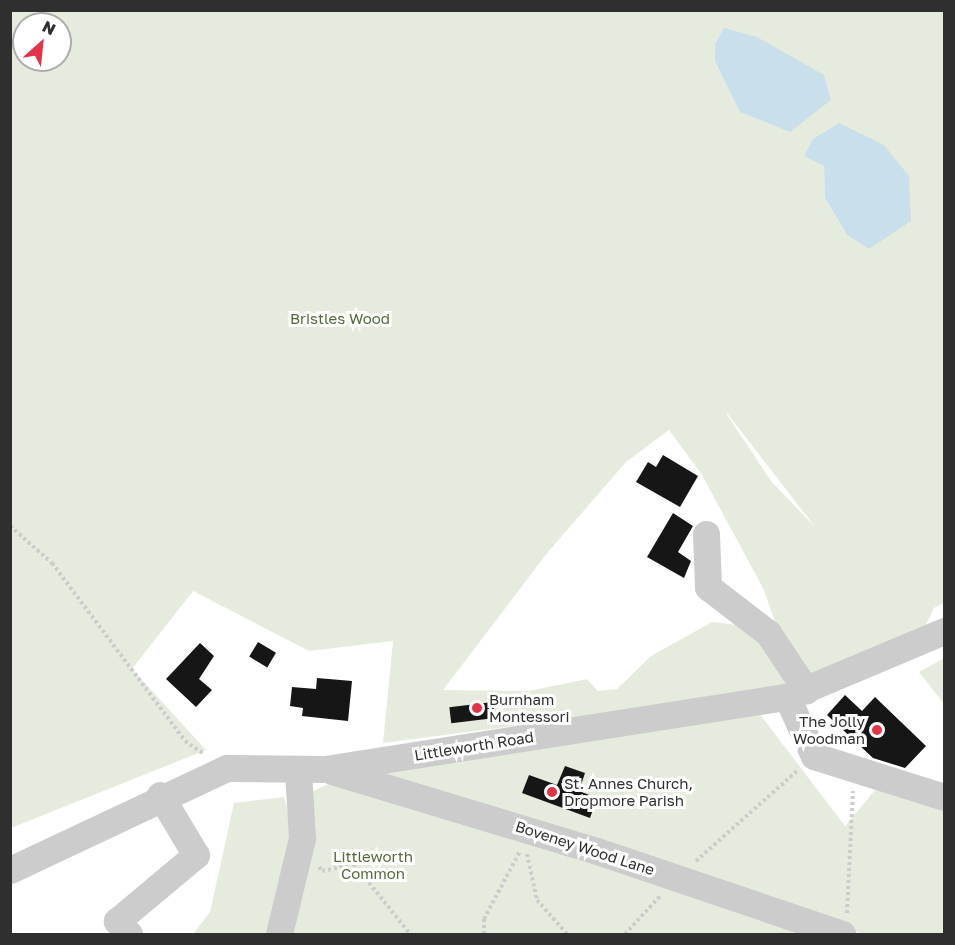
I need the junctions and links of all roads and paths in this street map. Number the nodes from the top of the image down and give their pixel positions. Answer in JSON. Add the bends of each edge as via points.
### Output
{"nodes":[{"id":1,"x":10,"y":526,"type":"edge"},
{"id":2,"x":706,"y":534,"type":"dead end"},
{"id":3,"x":945,"y":631,"type":"edge"},
{"id":4,"x":797,"y":694,"type":"junction"},
{"id":5,"x":814,"y":756,"type":"junction"},
{"id":6,"x":226,"y":768,"type":"junction"},
{"id":7,"x":326,"y":769,"type":"junction"},
{"id":8,"x":854,"y":770,"type":"junction"},
{"id":9,"x":298,"y":771,"type":"junction"},
{"id":10,"x":160,"y":795,"type":"junction"},
{"id":11,"x":945,"y":797,"type":"edge"},
{"id":12,"x":302,"y":838,"type":"junction"},
{"id":13,"x":10,"y":870,"type":"edge"},
{"id":14,"x":677,"y":878,"type":"junction"},
{"id":15,"x":844,"y":929,"type":"edge"},
{"id":16,"x":129,"y":934,"type":"edge"},
{"id":17,"x":279,"y":934,"type":"edge"},
{"id":18,"x":410,"y":934,"type":"edge"},
{"id":19,"x":484,"y":934,"type":"edge"},
{"id":20,"x":567,"y":934,"type":"edge"},
{"id":21,"x":625,"y":934,"type":"edge"}],
"edges":[{"from":1,"to":6,"type":"path","via":[[52,563],[185,741]]},
{"from":2,"to":4,"type":"street","via":[[708,587],[768,633]]},
{"from":3,"to":4,"type":"street","name":"Littleworth Road"},
{"from":4,"to":5,"type":"street"},
{"from":4,"to":7,"type":"street","name":"Littleworth Road"},
{"from":5,"to":8,"type":"street"},
{"from":5,"to":14,"type":"path"},
{"from":6,"to":9,"type":"street","name":"Littleworth Road"},
{"from":6,"to":10,"type":"street","name":"Littleworth Road"},
{"from":7,"to":9,"type":"street","name":"Littleworth Road"},
{"from":7,"to":14,"type":"street","name":"Boveney Wood Lane"},
{"from":8,"to":11,"type":"street"},
{"from":8,"to":15,"type":"path"},
{"from":9,"to":12,"type":"street"},
{"from":10,"to":13,"type":"street","name":"Littleworth Road"},
{"from":10,"to":16,"type":"street","via":[[196,855],[117,921]]},
{"from":12,"to":17,"type":"street"},
{"from":12,"to":18,"type":"path","via":[[322,871],[354,864]]},
{"from":14,"to":15,"type":"street","name":"Boveney Wood Lane"},
{"from":14,"to":21,"type":"path"},
{"from":19,"to":20,"type":"path","via":[[484,919],[525,841],[537,900]]}]}
